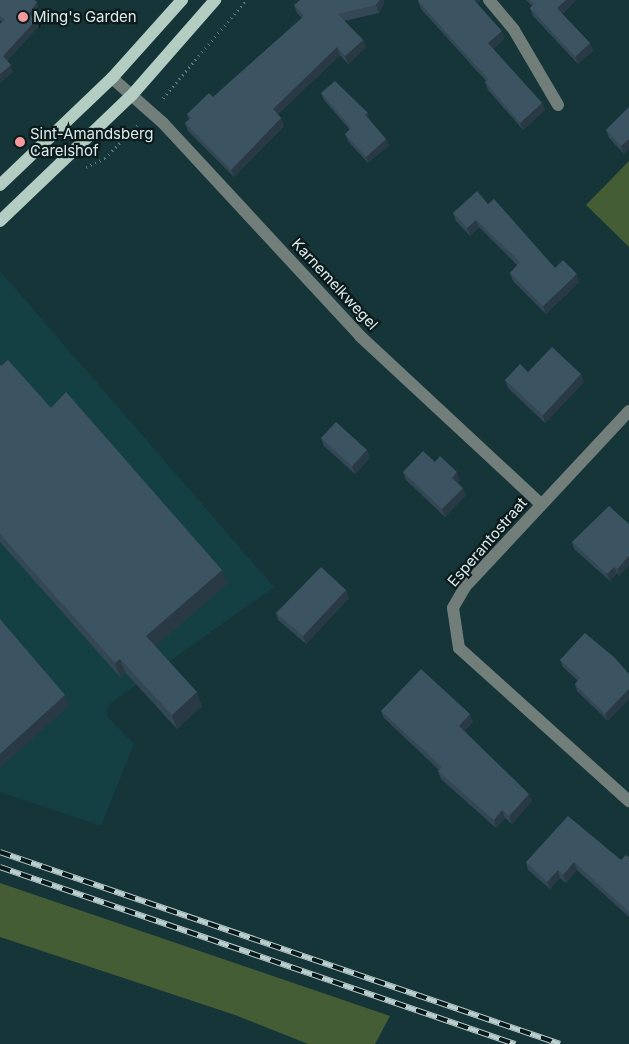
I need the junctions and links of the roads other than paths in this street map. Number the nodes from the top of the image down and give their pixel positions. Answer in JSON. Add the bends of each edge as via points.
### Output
{"nodes":[{"id":1,"x":182,"y":0,"type":"edge"},
{"id":2,"x":215,"y":0,"type":"edge"},
{"id":3,"x":488,"y":0,"type":"edge"},
{"id":4,"x":112,"y":78,"type":"junction"},
{"id":5,"x":131,"y":96,"type":"junction"},
{"id":6,"x":558,"y":105,"type":"dead end"},
{"id":7,"x":0,"y":185,"type":"edge"},
{"id":8,"x":0,"y":221,"type":"edge"},
{"id":9,"x":629,"y":411,"type":"edge"},
{"id":10,"x":541,"y":504,"type":"junction"},
{"id":11,"x":629,"y":802,"type":"edge"}],
"edges":[{"from":1,"to":4,"type":"main road"},
{"from":2,"to":5,"type":"main road"},
{"from":3,"to":6,"type":"street","via":[[514,30]]},
{"from":4,"to":5,"type":"street","name":"Karnemelkwegel"},
{"from":4,"to":7,"type":"main road"},
{"from":5,"to":8,"type":"main road"},
{"from":5,"to":10,"type":"street","name":"Karnemelkwegel","via":[[163,123],[360,336]]},
{"from":9,"to":10,"type":"street","name":"Esperantostraat"},
{"from":10,"to":11,"type":"street","name":"Esperantostraat","via":[[465,587],[453,608],[460,648]]}]}
